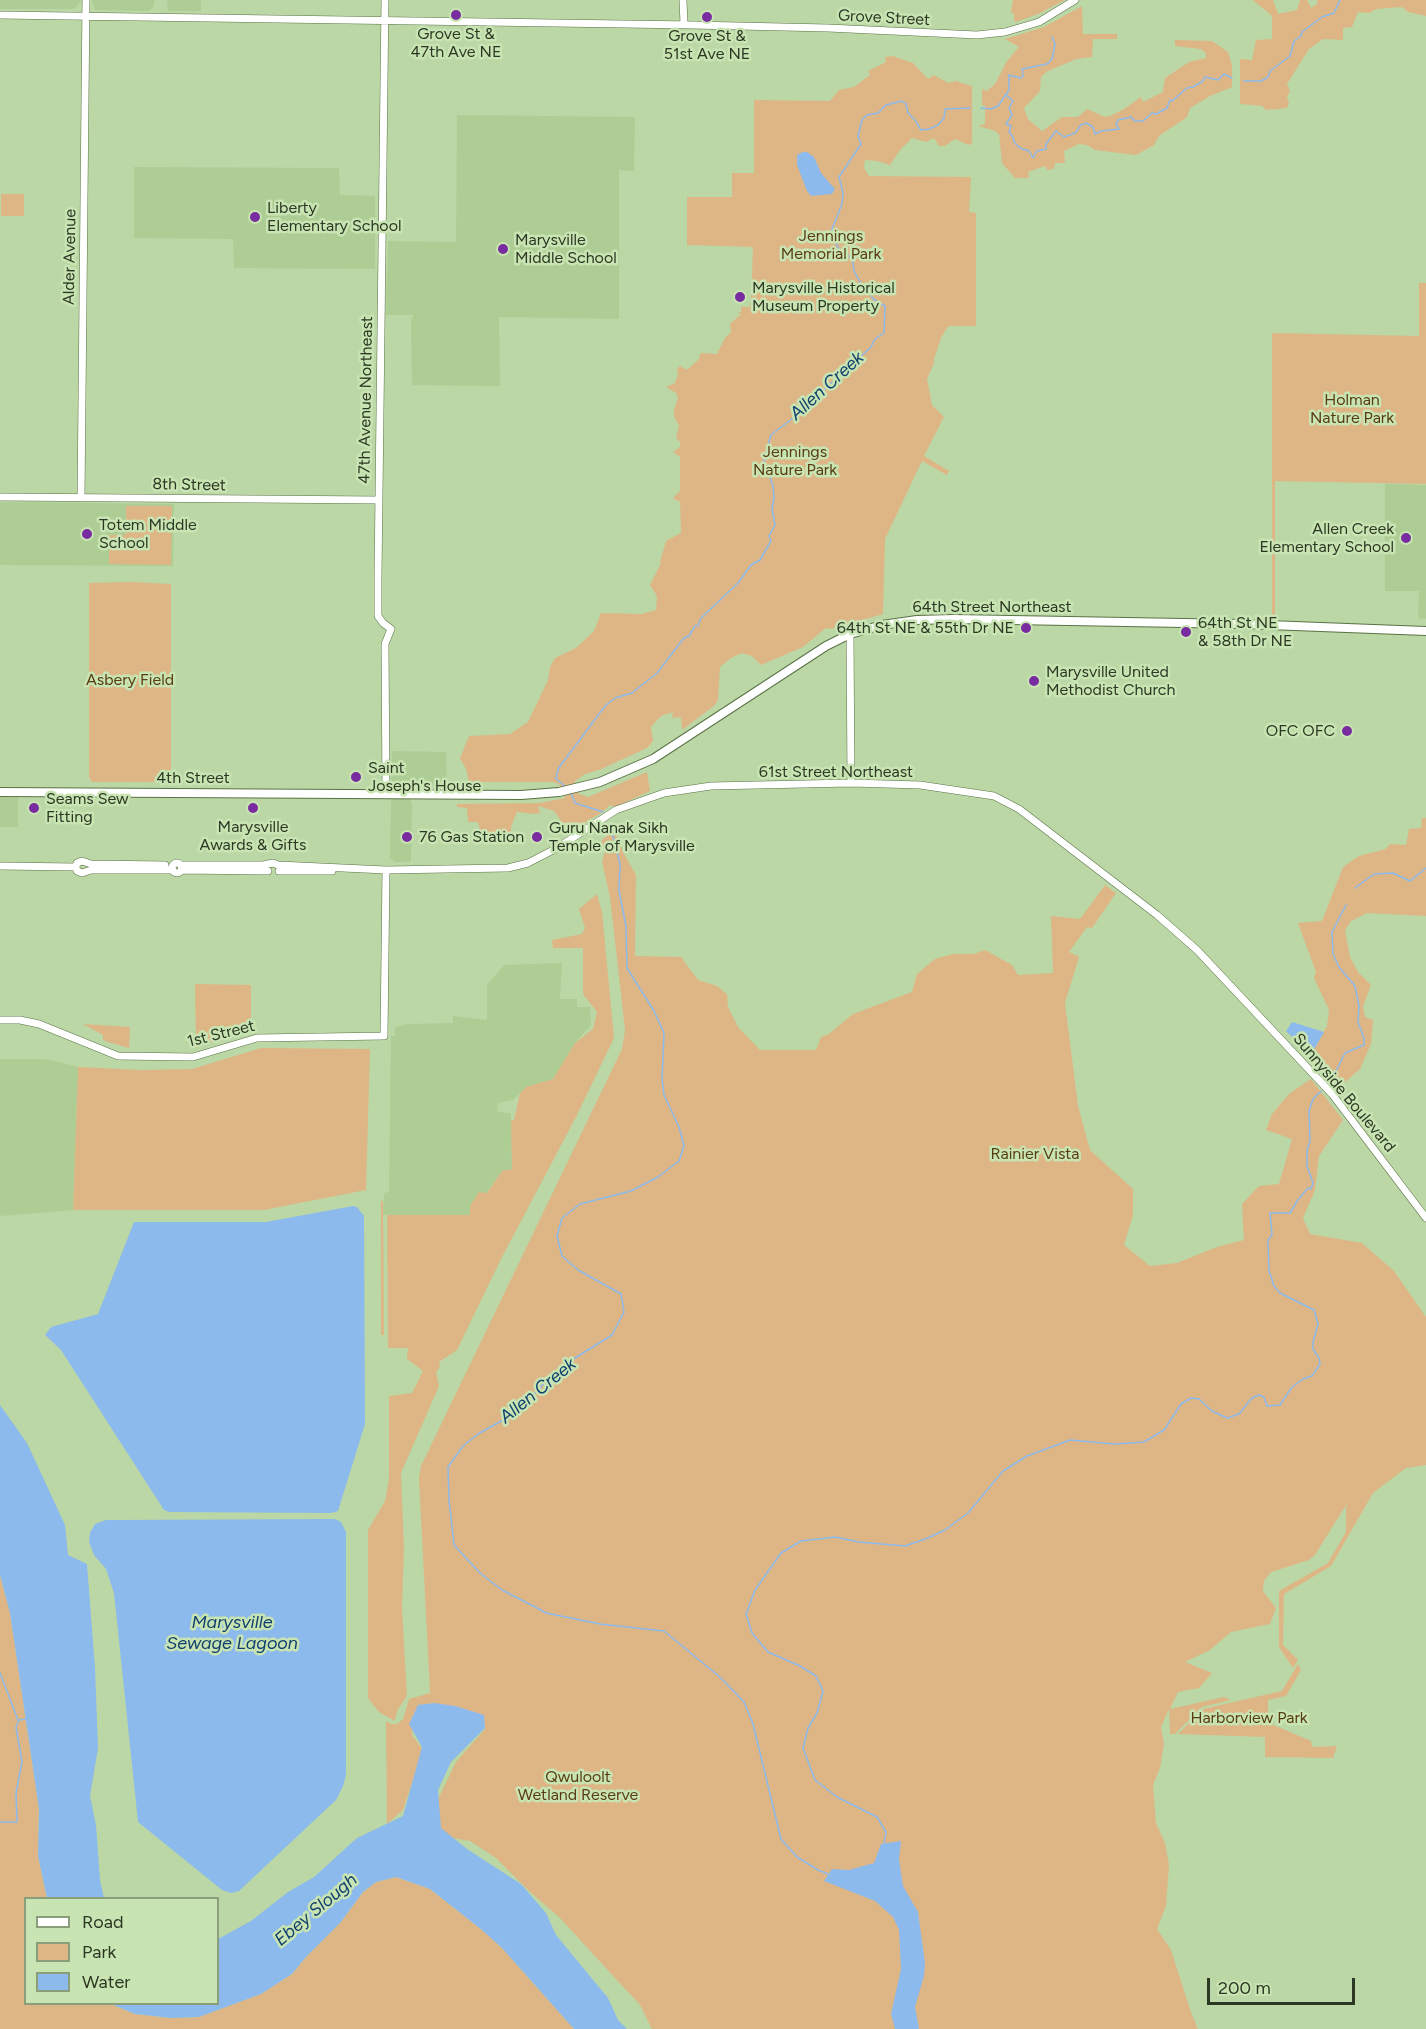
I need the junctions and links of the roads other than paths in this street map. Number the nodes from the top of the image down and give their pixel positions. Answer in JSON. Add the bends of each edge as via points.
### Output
{"nodes":[{"id":1,"x":86,"y":0,"type":"edge"},
{"id":2,"x":385,"y":0,"type":"edge"},
{"id":3,"x":683,"y":0,"type":"edge"},
{"id":4,"x":1075,"y":0,"type":"edge"},
{"id":5,"x":0,"y":15,"type":"edge"},
{"id":6,"x":86,"y":16,"type":"junction"},
{"id":7,"x":385,"y":20,"type":"junction"},
{"id":8,"x":684,"y":24,"type":"junction"},
{"id":9,"x":0,"y":497,"type":"edge"},
{"id":10,"x":81,"y":498,"type":"junction"},
{"id":11,"x":379,"y":500,"type":"junction"},
{"id":12,"x":1426,"y":631,"type":"edge"},
{"id":13,"x":850,"y":634,"type":"junction"},
{"id":14,"x":851,"y":783,"type":"junction"},
{"id":15,"x":0,"y":792,"type":"edge"},
{"id":16,"x":386,"y":794,"type":"junction"},
{"id":17,"x":0,"y":866,"type":"edge"},
{"id":18,"x":386,"y":870,"type":"junction"},
{"id":19,"x":1234,"y":990,"type":"joint"},
{"id":20,"x":0,"y":1020,"type":"edge"},
{"id":21,"x":1426,"y":1218,"type":"edge"}],
"edges":[{"from":1,"to":6,"type":"street","name":"Alder Avenue"},
{"from":2,"to":7,"type":"street","name":"47th Avenue Northeast"},
{"from":3,"to":8,"type":"street"},
{"from":4,"to":8,"type":"street","name":"Grove Street","via":[[1039,22],[990,35]]},
{"from":5,"to":6,"type":"street","name":"Grove Street"},
{"from":6,"to":7,"type":"street","name":"Grove Street"},
{"from":6,"to":10,"type":"street","name":"Alder Avenue"},
{"from":7,"to":8,"type":"street","name":"Grove Street"},
{"from":7,"to":11,"type":"street","name":"47th Avenue Northeast"},
{"from":9,"to":10,"type":"street","name":"8th Street"},
{"from":10,"to":11,"type":"street","name":"8th Street"},
{"from":11,"to":16,"type":"street","name":"47th Avenue Northeast","via":[[378,616],[391,629],[385,644]]},
{"from":12,"to":13,"type":"main road","name":"64th Street Northeast","via":[[953,619],[882,625]]},
{"from":13,"to":14,"type":"street"},
{"from":13,"to":16,"type":"main road","name":"64th Street Northeast","via":[[810,655],[653,759],[624,773],[559,792]]},
{"from":14,"to":18,"type":"street","name":"61st Street Northeast","via":[[711,786],[674,791],[616,810],[557,848],[508,868]]},
{"from":14,"to":19,"type":"street","name":"61st Street Northeast","via":[[920,785],[980,792],[1004,800],[1178,932]]},
{"from":15,"to":16,"type":"main road","name":"4th Street"},
{"from":17,"to":18,"type":"street","name":"61st Street Northeast","via":[[76,867],[79,873],[86,867],[268,868],[273,863],[278,868],[335,866]]},
{"from":18,"to":20,"type":"street","name":"1st Street","via":[[384,1036],[257,1038],[193,1057],[118,1056],[39,1024]]},
{"from":19,"to":21,"type":"street","name":"Sunnyside Boulevard","via":[[1332,1094]]}]}
